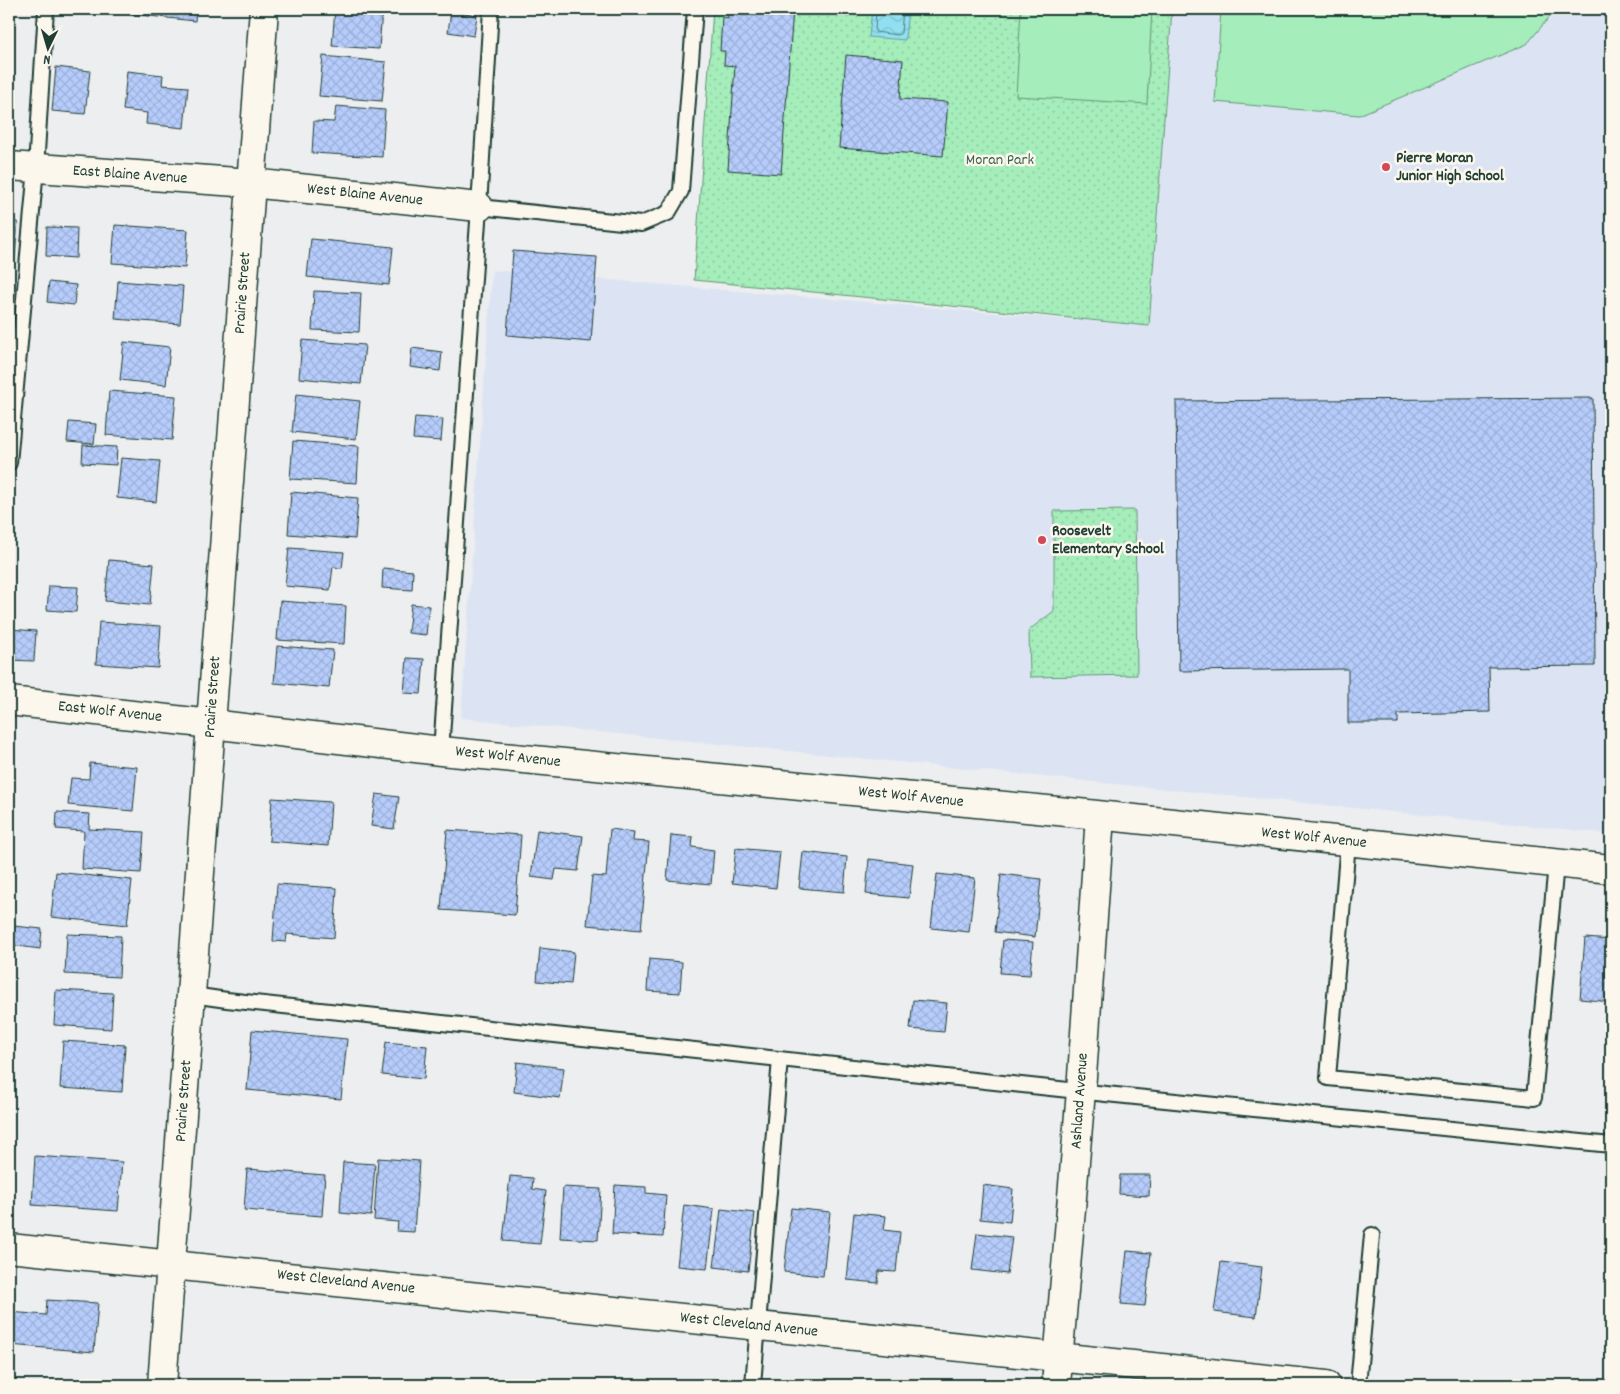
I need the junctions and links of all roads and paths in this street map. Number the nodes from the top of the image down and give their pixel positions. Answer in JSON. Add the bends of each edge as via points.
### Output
{"nodes":[{"id":1,"x":46,"y":9,"type":"edge"},
{"id":2,"x":264,"y":9,"type":"edge"},
{"id":3,"x":491,"y":9,"type":"edge"},
{"id":4,"x":695,"y":9,"type":"edge"},
{"id":5,"x":9,"y":166,"type":"edge"},
{"id":6,"x":36,"y":168,"type":"junction"},
{"id":7,"x":251,"y":183,"type":"junction"},
{"id":8,"x":479,"y":207,"type":"junction"},
{"id":9,"x":9,"y":463,"type":"edge"},
{"id":10,"x":9,"y":701,"type":"edge"},
{"id":11,"x":211,"y":724,"type":"junction"},
{"id":12,"x":441,"y":750,"type":"junction"},
{"id":13,"x":1100,"y":816,"type":"junction"},
{"id":14,"x":1348,"y":842,"type":"junction"},
{"id":15,"x":1556,"y":864,"type":"junction"},
{"id":16,"x":1611,"y":869,"type":"edge"},
{"id":17,"x":192,"y":995,"type":"junction"},
{"id":18,"x":780,"y":1059,"type":"junction"},
{"id":19,"x":1081,"y":1091,"type":"junction"},
{"id":20,"x":1611,"y":1144,"type":"edge"},
{"id":21,"x":1372,"y":1235,"type":"dead end"},
{"id":22,"x":9,"y":1248,"type":"edge"},
{"id":23,"x":172,"y":1264,"type":"junction"},
{"id":24,"x":758,"y":1326,"type":"junction"},
{"id":25,"x":1059,"y":1358,"type":"junction"},
{"id":26,"x":162,"y":1385,"type":"edge"},
{"id":27,"x":753,"y":1385,"type":"edge"},
{"id":28,"x":1056,"y":1385,"type":"edge"},
{"id":29,"x":1326,"y":1385,"type":"edge"},
{"id":30,"x":1358,"y":1385,"type":"edge"}],
"edges":[{"from":1,"to":6,"type":"lane"},
{"from":2,"to":7,"type":"street","name":"Prairie Street"},
{"from":3,"to":8,"type":"lane"},
{"from":4,"to":8,"type":"lane","via":[[681,191],[668,213],[641,224]]},
{"from":5,"to":6,"type":"street","name":"East Blaine Avenue"},
{"from":6,"to":7,"type":"street","name":"East Blaine Avenue"},
{"from":6,"to":9,"type":"lane"},
{"from":7,"to":8,"type":"street","name":"West Blaine Avenue"},
{"from":7,"to":11,"type":"street","name":"Prairie Street"},
{"from":8,"to":12,"type":"lane"},
{"from":10,"to":11,"type":"street","name":"East Wolf Avenue"},
{"from":11,"to":12,"type":"street","name":"West Wolf Avenue"},
{"from":11,"to":17,"type":"street","name":"Prairie Street"},
{"from":12,"to":13,"type":"street","name":"West Wolf Avenue"},
{"from":13,"to":14,"type":"street","name":"West Wolf Avenue"},
{"from":13,"to":19,"type":"street","name":"Ashland Avenue"},
{"from":14,"to":15,"type":"street","name":"West Wolf Avenue"},
{"from":14,"to":15,"type":"lane","via":[[1328,1078],[1534,1098]]},
{"from":15,"to":16,"type":"street","name":"West Wolf Avenue"},
{"from":17,"to":18,"type":"lane"},
{"from":17,"to":23,"type":"street","name":"Prairie Street"},
{"from":18,"to":19,"type":"lane"},
{"from":18,"to":24,"type":"lane"},
{"from":19,"to":20,"type":"lane"},
{"from":19,"to":25,"type":"street","name":"Ashland Avenue"},
{"from":21,"to":30,"type":"lane"},
{"from":22,"to":23,"type":"street","name":"West Cleveland Avenue"},
{"from":23,"to":24,"type":"street","name":"West Cleveland Avenue"},
{"from":23,"to":26,"type":"street","name":"Prairie Street"},
{"from":24,"to":25,"type":"street","name":"West Cleveland Avenue"},
{"from":24,"to":27,"type":"lane"},
{"from":25,"to":28,"type":"street","name":"Ashland Avenue"},
{"from":25,"to":29,"type":"street","name":"West Cleveland Avenue"}]}
